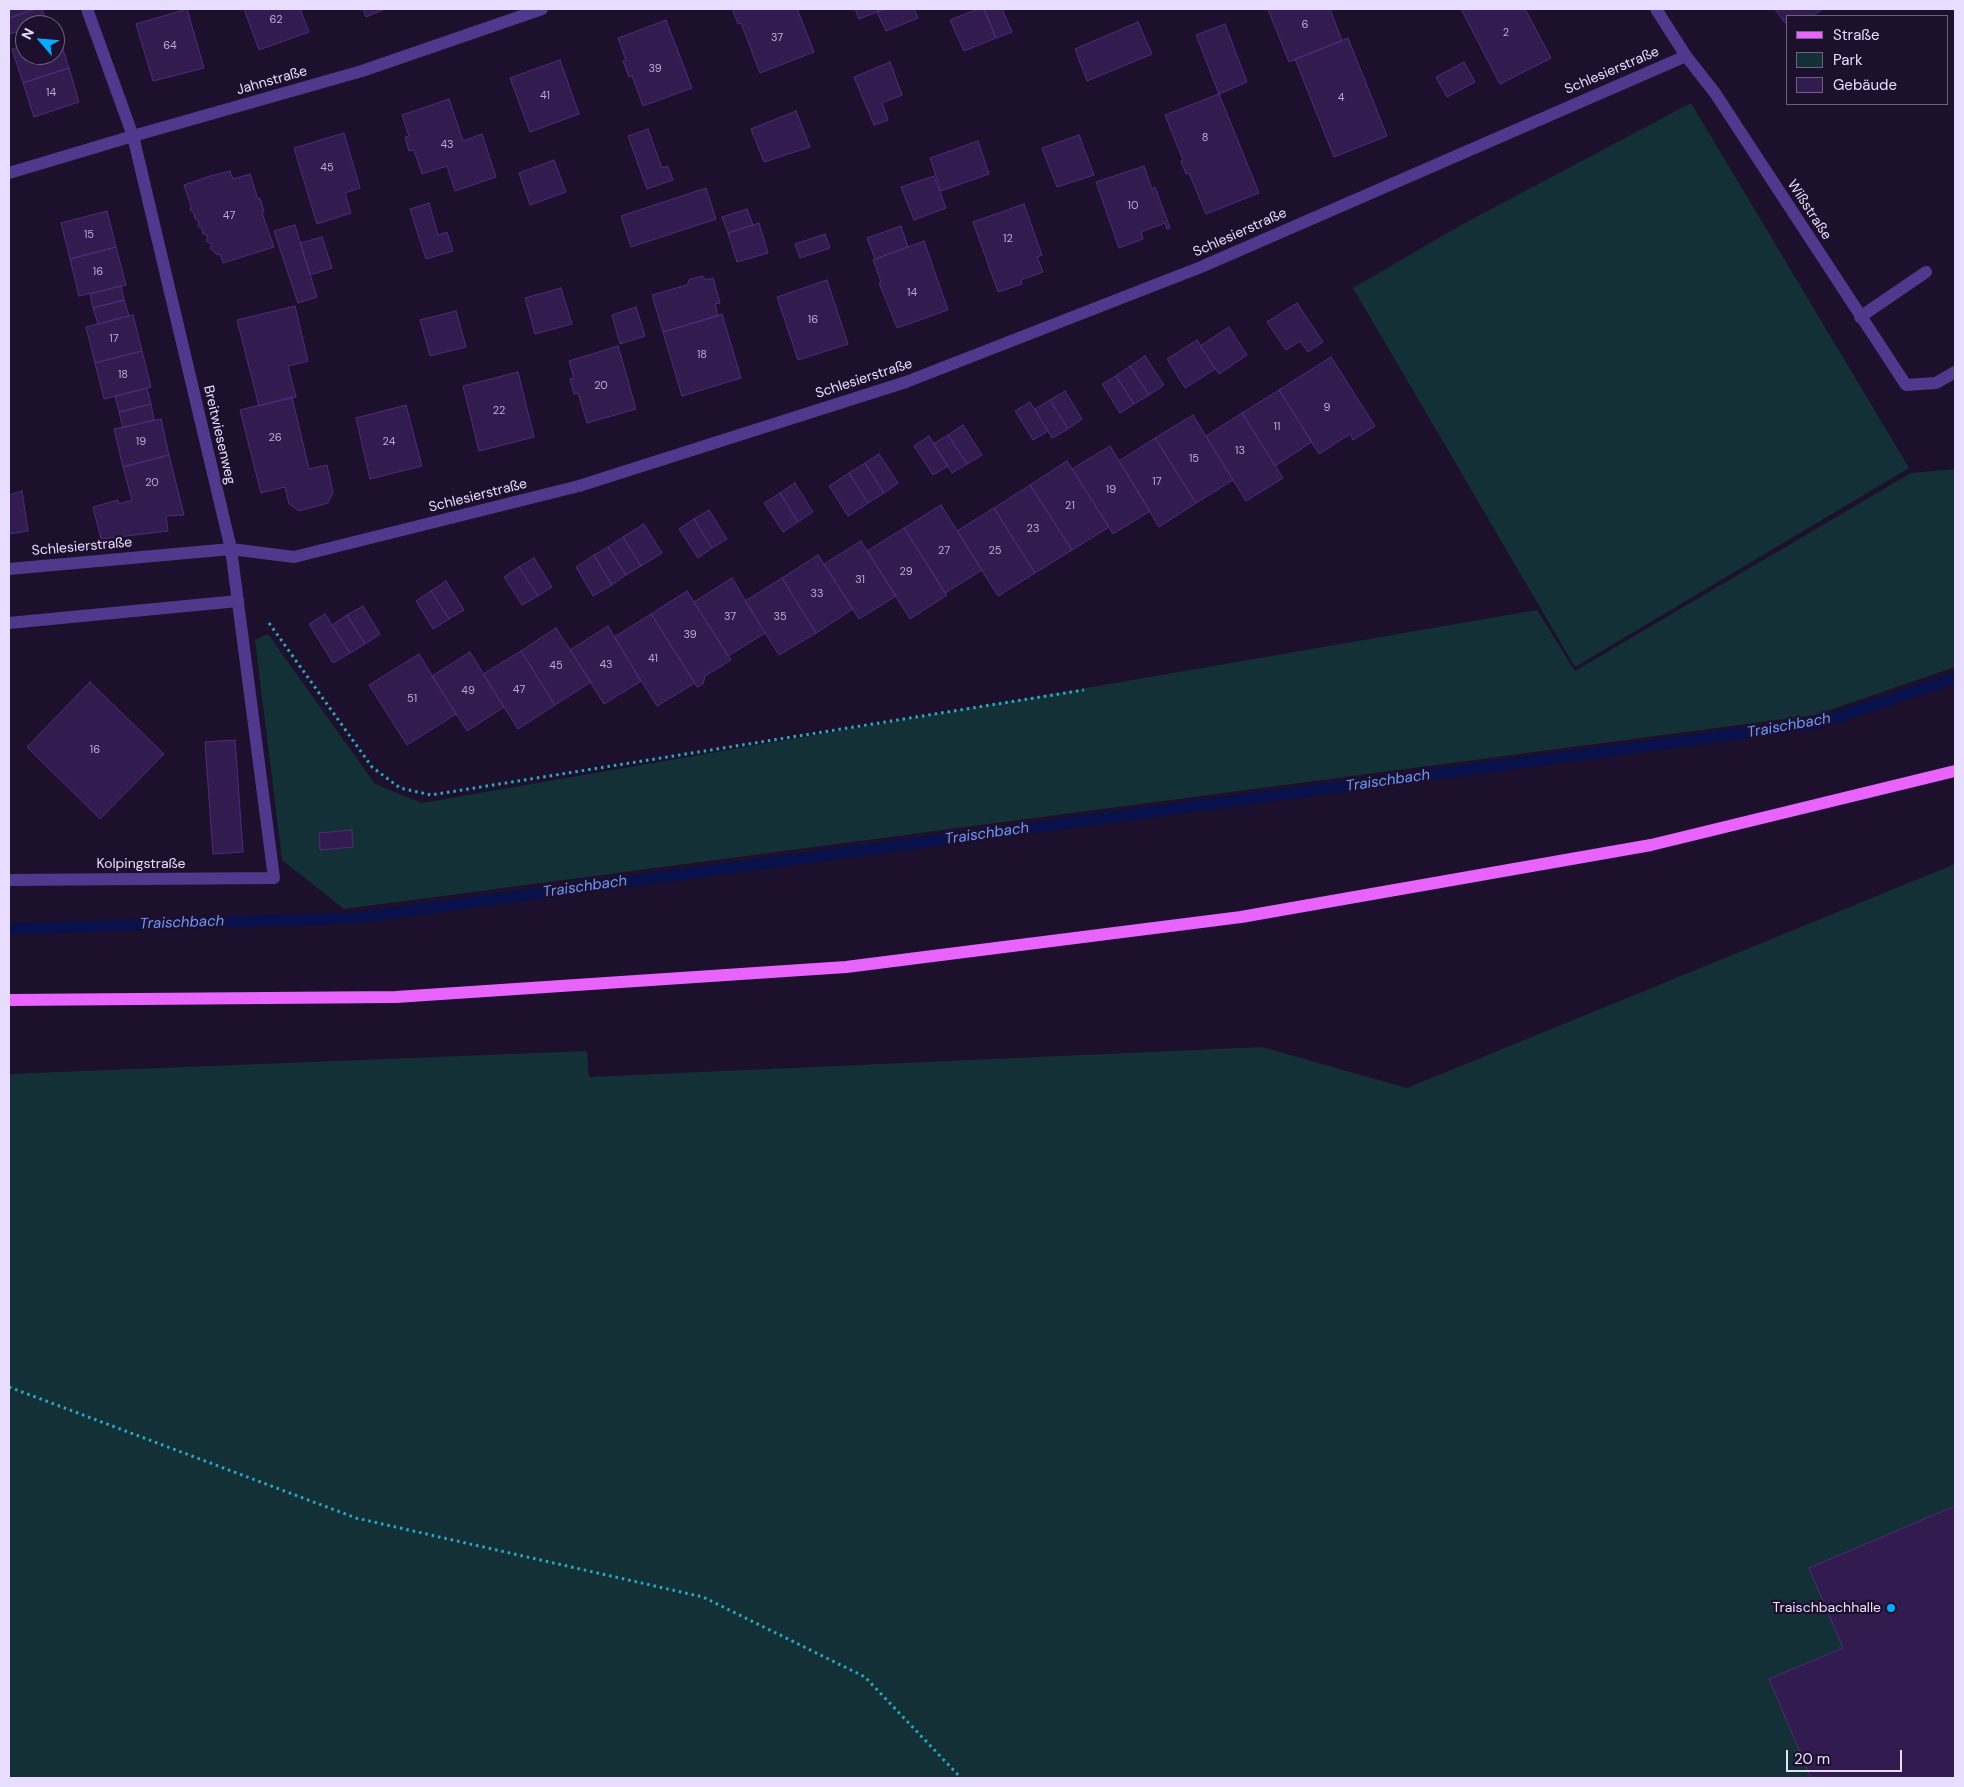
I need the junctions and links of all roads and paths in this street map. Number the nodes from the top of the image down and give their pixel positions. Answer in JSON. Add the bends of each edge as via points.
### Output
{"nodes":[{"id":1,"x":87,"y":9,"type":"edge"},
{"id":2,"x":542,"y":9,"type":"edge"},
{"id":3,"x":1656,"y":9,"type":"edge"},
{"id":4,"x":1686,"y":56,"type":"junction"},
{"id":5,"x":133,"y":136,"type":"junction"},
{"id":6,"x":9,"y":174,"type":"edge"},
{"id":7,"x":1926,"y":272,"type":"dead end"},
{"id":8,"x":1860,"y":317,"type":"junction"},
{"id":9,"x":1955,"y":372,"type":"edge"},
{"id":10,"x":230,"y":549,"type":"junction"},
{"id":11,"x":9,"y":569,"type":"edge"},
{"id":12,"x":238,"y":601,"type":"junction"},
{"id":13,"x":9,"y":623,"type":"edge"},
{"id":14,"x":1084,"y":690,"type":"dead end"},
{"id":15,"x":1955,"y":771,"type":"edge"},
{"id":16,"x":274,"y":878,"type":"joint"},
{"id":17,"x":9,"y":880,"type":"edge"},
{"id":18,"x":9,"y":1000,"type":"edge"},
{"id":19,"x":9,"y":1387,"type":"edge"},
{"id":20,"x":961,"y":1778,"type":"edge"}],
"edges":[{"from":1,"to":5,"type":"street","name":"Breitwiesenweg"},
{"from":2,"to":5,"type":"street","name":"Jahnstraße","via":[[362,71]]},
{"from":3,"to":4,"type":"street","name":"Wißstraße"},
{"from":4,"to":8,"type":"street","name":"Wißstraße","via":[[1715,93]]},
{"from":4,"to":10,"type":"street","name":"Schlesierstraße","via":[[1201,267],[906,382],[579,486],[294,557]]},
{"from":5,"to":6,"type":"street","name":"Jahnstraße"},
{"from":5,"to":10,"type":"street","name":"Breitwiesenweg"},
{"from":7,"to":8,"type":"street"},
{"from":8,"to":9,"type":"street","name":"Wißstraße","via":[[1906,385],[1936,383]]},
{"from":10,"to":11,"type":"street","name":"Schlesierstraße"},
{"from":10,"to":12,"type":"street","name":"Breitwiesenweg"},
{"from":12,"to":13,"type":"street"},
{"from":12,"to":14,"type":"path","via":[[257,606],[372,767],[400,788],[431,795]]},
{"from":12,"to":16,"type":"street","name":"Breitwiesenweg"},
{"from":15,"to":18,"type":"main road","via":[[1660,843],[1592,856],[1241,917],[846,966],[396,997]]},
{"from":16,"to":17,"type":"street","name":"Kolpingstraße"},
{"from":19,"to":20,"type":"path","via":[[356,1518],[703,1597],[865,1677]]}]}
